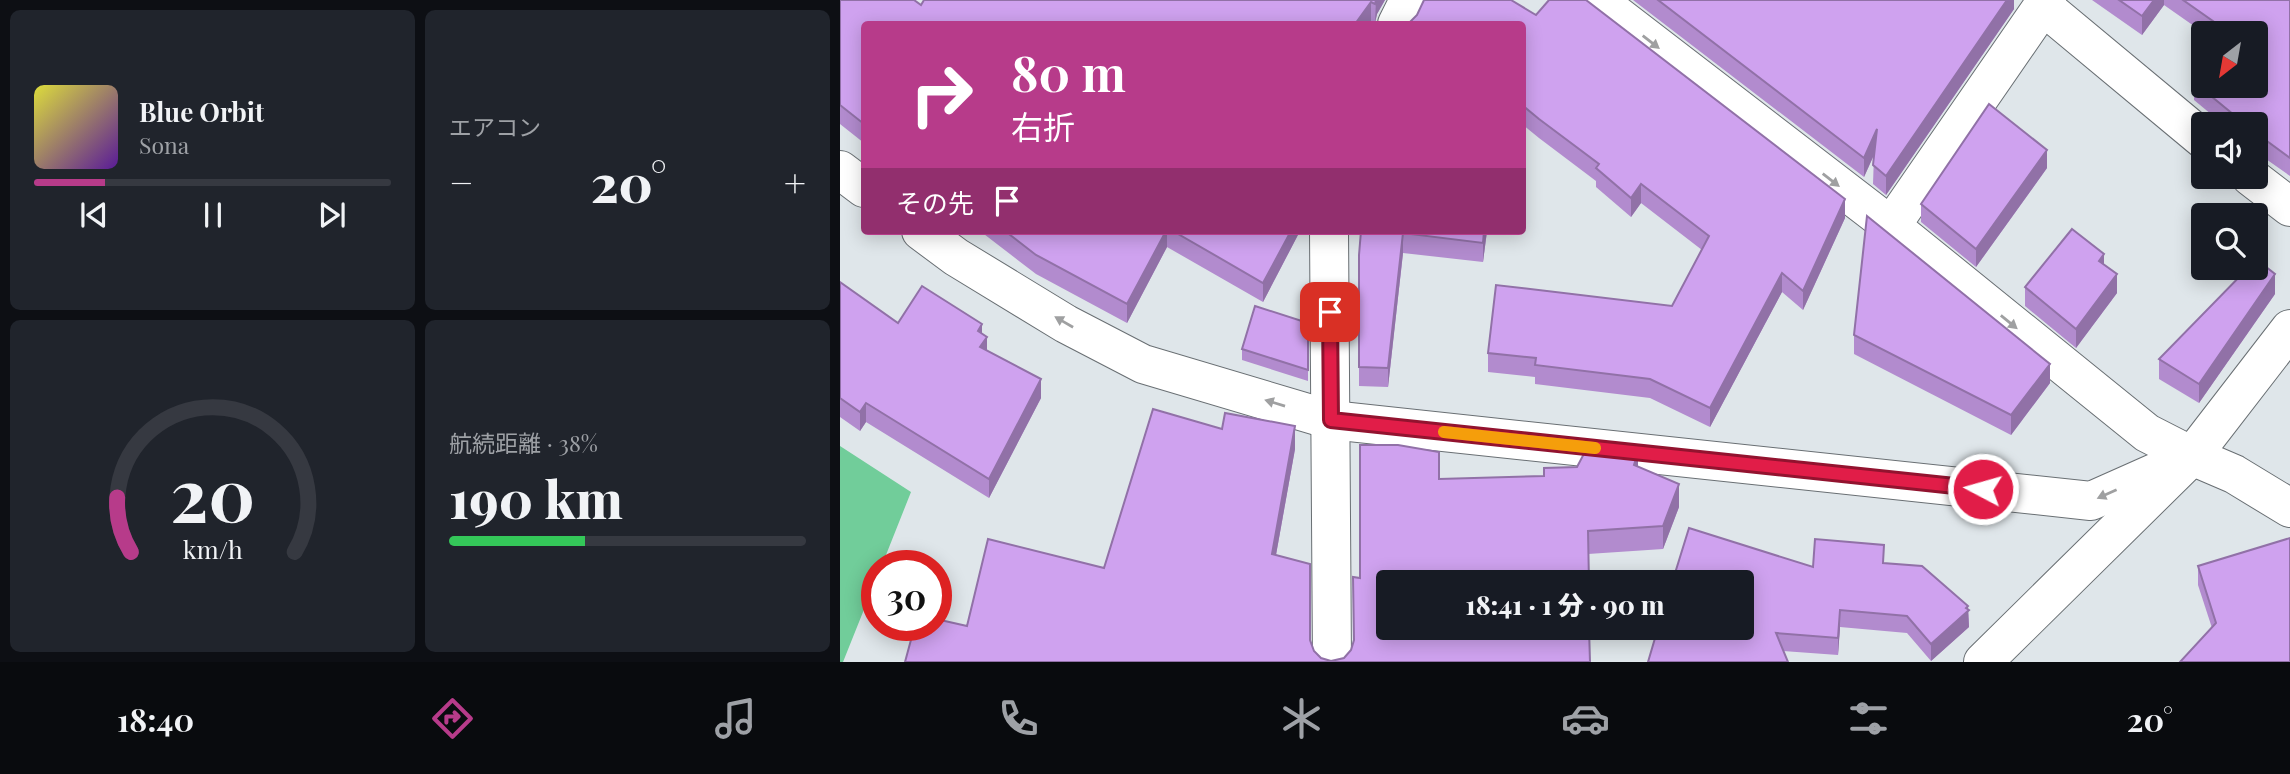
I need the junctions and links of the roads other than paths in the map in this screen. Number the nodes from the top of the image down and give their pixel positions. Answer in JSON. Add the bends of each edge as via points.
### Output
{"nodes":[{"id":1,"x":1409,"y":0,"type":"edge"},
{"id":2,"x":1597,"y":0,"type":"edge"},
{"id":3,"x":2045,"y":3,"type":"edge"},
{"id":4,"x":1398,"y":21,"type":"edge"},
{"id":5,"x":2191,"y":129,"type":"edge"},
{"id":6,"x":840,"y":170,"type":"edge"},
{"id":7,"x":861,"y":186,"type":"edge"},
{"id":8,"x":2267,"y":189,"type":"edge"},
{"id":9,"x":2290,"y":207,"type":"edge"},
{"id":10,"x":1891,"y":226,"type":"junction"},
{"id":11,"x":926,"y":235,"type":"edge"},
{"id":12,"x":1329,"y":235,"type":"edge"},
{"id":13,"x":2290,"y":329,"type":"edge"},
{"id":14,"x":1331,"y":420,"type":"junction"},
{"id":15,"x":2192,"y":456,"type":"junction"},
{"id":16,"x":2290,"y":508,"type":"edge"},
{"id":17,"x":1332,"y":662,"type":"edge"},
{"id":18,"x":1983,"y":662,"type":"edge"}],
"edges":[{"from":1,"to":4,"type":"street"},
{"from":2,"to":10,"type":"street","one_way":true},
{"from":3,"to":5,"type":"street"},
{"from":3,"to":10,"type":"street"},
{"from":6,"to":7,"type":"street"},
{"from":8,"to":9,"type":"street"},
{"from":10,"to":15,"type":"street","one_way":true,"via":[[2147,433]]},
{"from":14,"to":11,"type":"street","one_way":true,"via":[[1143,364],[1066,324]]},
{"from":12,"to":14,"type":"street"},
{"from":13,"to":15,"type":"street"},
{"from":15,"to":14,"type":"street","one_way":true,"via":[[2091,501]]},
{"from":14,"to":17,"type":"street"},
{"from":15,"to":16,"type":"street","via":[[2234,474]]},
{"from":15,"to":18,"type":"street"}]}
